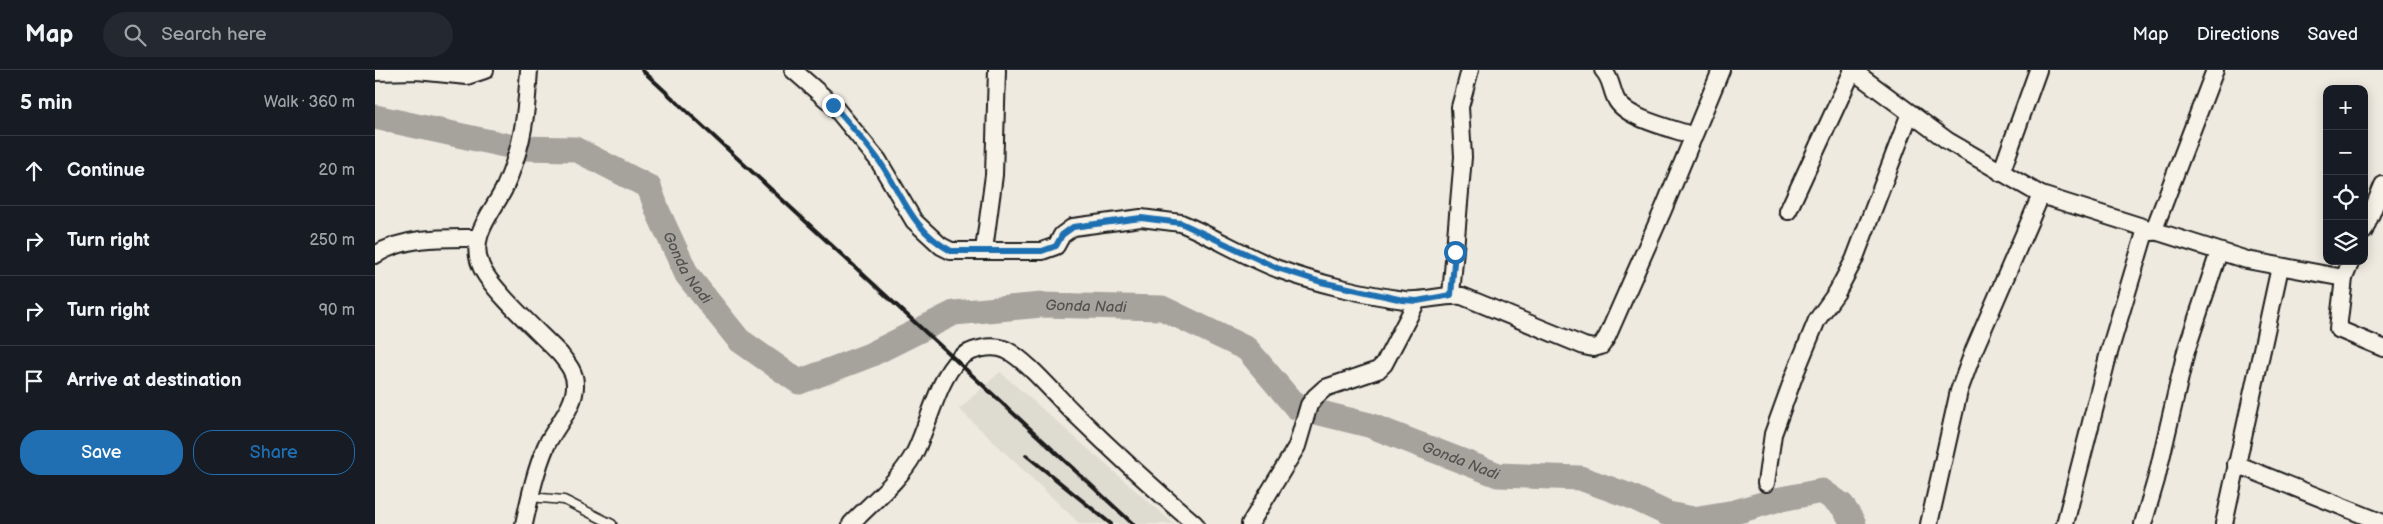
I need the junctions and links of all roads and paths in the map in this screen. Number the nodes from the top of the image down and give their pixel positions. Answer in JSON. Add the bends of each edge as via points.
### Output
{"nodes":[{"id":1,"x":485,"y":70,"type":"edge"},
{"id":2,"x":529,"y":70,"type":"edge"},
{"id":3,"x":793,"y":70,"type":"edge"},
{"id":4,"x":997,"y":70,"type":"edge"},
{"id":5,"x":1470,"y":70,"type":"edge"},
{"id":6,"x":1603,"y":70,"type":"edge"},
{"id":7,"x":1721,"y":70,"type":"edge"},
{"id":8,"x":1853,"y":70,"type":"edge"},
{"id":9,"x":2038,"y":70,"type":"edge"},
{"id":10,"x":2215,"y":70,"type":"edge"},
{"id":11,"x":375,"y":72,"type":"edge"},
{"id":12,"x":1910,"y":113,"type":"junction"},
{"id":13,"x":1694,"y":136,"type":"junction"},
{"id":14,"x":2001,"y":173,"type":"junction"},
{"id":15,"x":2383,"y":185,"type":"edge"},
{"id":16,"x":2041,"y":195,"type":"junction"},
{"id":17,"x":1788,"y":211,"type":"dead end"},
{"id":18,"x":2368,"y":221,"type":"edge"},
{"id":19,"x":2150,"y":230,"type":"junction"},
{"id":20,"x":478,"y":238,"type":"junction"},
{"id":21,"x":983,"y":250,"type":"junction"},
{"id":22,"x":2219,"y":252,"type":"junction"},
{"id":23,"x":375,"y":255,"type":"edge"},
{"id":24,"x":2349,"y":265,"type":"edge"},
{"id":25,"x":2280,"y":267,"type":"junction"},
{"id":26,"x":2344,"y":278,"type":"junction"},
{"id":27,"x":1451,"y":295,"type":"junction"},
{"id":28,"x":1417,"y":301,"type":"junction"},
{"id":29,"x":2383,"y":348,"type":"edge"},
{"id":30,"x":2236,"y":464,"type":"junction"},
{"id":31,"x":1766,"y":483,"type":"dead end"},
{"id":32,"x":529,"y":497,"type":"junction"},
{"id":33,"x":2383,"y":523,"type":"edge"},
{"id":34,"x":524,"y":524,"type":"edge"},
{"id":35,"x":612,"y":524,"type":"edge"},
{"id":36,"x":851,"y":524,"type":"edge"},
{"id":37,"x":1195,"y":524,"type":"edge"},
{"id":38,"x":1250,"y":524,"type":"edge"},
{"id":39,"x":1929,"y":524,"type":"edge"},
{"id":40,"x":2065,"y":524,"type":"edge"},
{"id":41,"x":2143,"y":524,"type":"edge"},
{"id":42,"x":2224,"y":524,"type":"edge"}],
"edges":[{"from":1,"to":11,"type":"street","via":[[467,76],[417,71]]},
{"from":2,"to":20,"type":"street","via":[[527,106],[515,159]]},
{"from":3,"to":21,"type":"street","via":[[833,105],[878,160],[914,221],[951,251]]},
{"from":4,"to":21,"type":"street","via":[[995,175]]},
{"from":5,"to":27,"type":"street","via":[[1460,107],[1463,157]]},
{"from":6,"to":13,"type":"street","via":[[1609,76],[1617,101],[1623,108]]},
{"from":7,"to":13,"type":"street"},
{"from":8,"to":12,"type":"street"},
{"from":8,"to":17,"type":"street"},
{"from":9,"to":14,"type":"street"},
{"from":10,"to":19,"type":"street"},
{"from":12,"to":14,"type":"street"},
{"from":12,"to":31,"type":"street","via":[[1854,260],[1817,320],[1794,376],[1773,434]]},
{"from":13,"to":27,"type":"street","via":[[1601,346],[1584,346],[1478,301]]},
{"from":14,"to":16,"type":"street"},
{"from":15,"to":18,"type":"street"},
{"from":16,"to":19,"type":"street"},
{"from":16,"to":39,"type":"street","via":[[1959,391]]},
{"from":19,"to":22,"type":"street"},
{"from":19,"to":40,"type":"street","via":[[2108,356]]},
{"from":20,"to":23,"type":"street","via":[[429,238],[393,246]]},
{"from":20,"to":32,"type":"street","via":[[480,266],[489,280],[560,354],[574,376],[574,398],[547,445]]},
{"from":21,"to":28,"type":"street","via":[[1042,251],[1056,246],[1062,235],[1073,227],[1141,218],[1165,220],[1181,223],[1277,268],[1321,282]]},
{"from":22,"to":25,"type":"street"},
{"from":22,"to":41,"type":"street","via":[[2186,351]]},
{"from":24,"to":26,"type":"street"},
{"from":25,"to":26,"type":"street"},
{"from":25,"to":30,"type":"street"},
{"from":26,"to":29,"type":"street","via":[[2338,329]]},
{"from":27,"to":28,"type":"street"},
{"from":28,"to":38,"type":"street","via":[[1384,364],[1378,370],[1325,388],[1306,412],[1297,446]]},
{"from":30,"to":33,"type":"street"},
{"from":30,"to":42,"type":"street"},
{"from":32,"to":34,"type":"street"},
{"from":32,"to":35,"type":"lane","via":[[564,500]]},
{"from":36,"to":37,"type":"street","via":[[906,466],[927,425],[946,375],[960,359],[985,348],[999,347],[1028,368]]}]}
